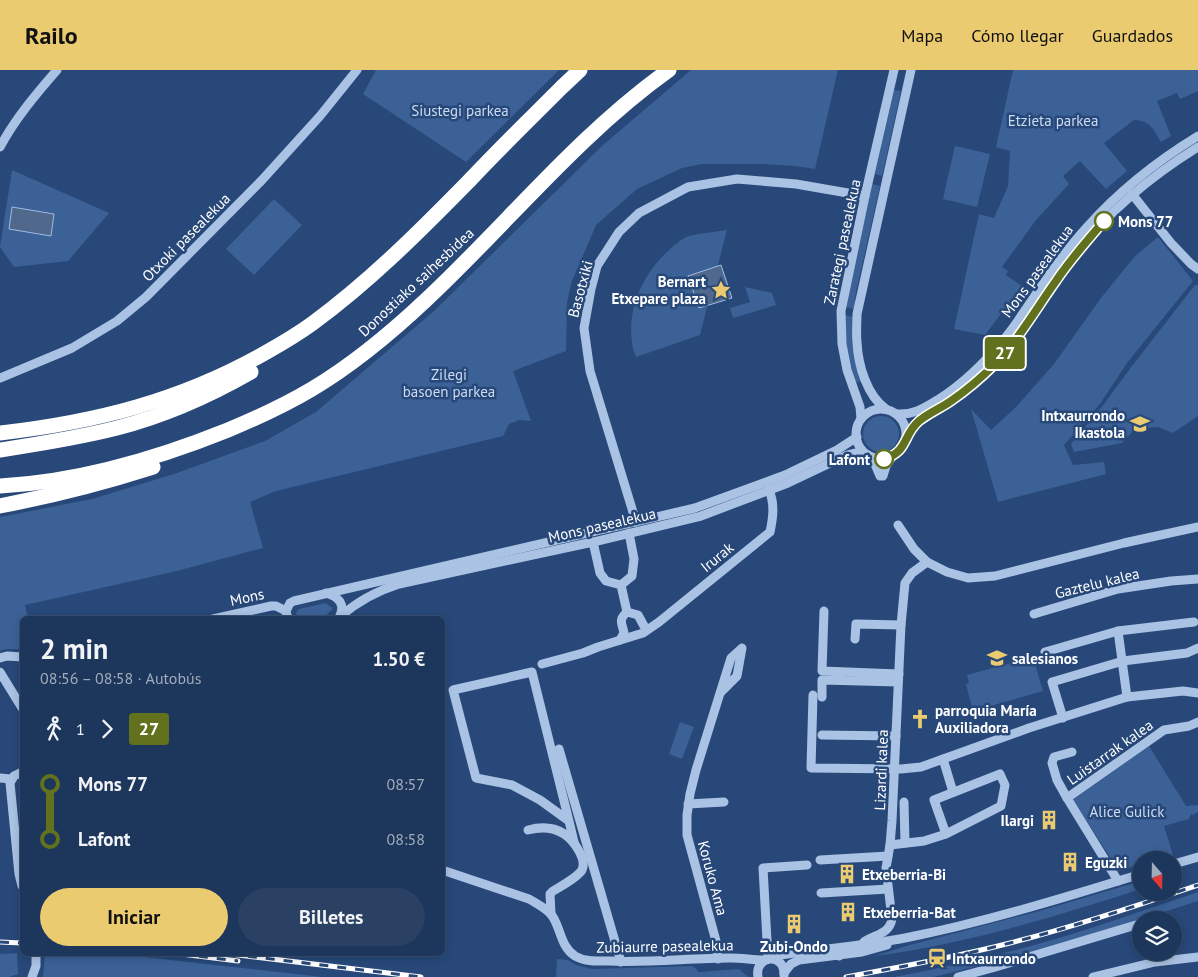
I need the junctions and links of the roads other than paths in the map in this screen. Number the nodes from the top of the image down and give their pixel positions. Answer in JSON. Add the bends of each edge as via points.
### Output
{"nodes":[{"id":1,"x":58,"y":70,"type":"edge"},
{"id":2,"x":357,"y":70,"type":"edge"},
{"id":3,"x":580,"y":70,"type":"edge"},
{"id":4,"x":669,"y":70,"type":"edge"},
{"id":5,"x":894,"y":70,"type":"edge"},
{"id":6,"x":911,"y":70,"type":"edge"},
{"id":7,"x":1198,"y":136,"type":"edge"},
{"id":8,"x":0,"y":147,"type":"edge"},
{"id":9,"x":1198,"y":147,"type":"edge"},
{"id":10,"x":1132,"y":194,"type":"junction"},
{"id":11,"x":865,"y":196,"type":"junction"},
{"id":12,"x":1198,"y":269,"type":"edge"},
{"id":13,"x":312,"y":324,"type":"junction"},
{"id":14,"x":0,"y":378,"type":"edge"},
{"id":15,"x":886,"y":409,"type":"junction"},
{"id":16,"x":272,"y":410,"type":"junction"},
{"id":17,"x":897,"y":414,"type":"junction"},
{"id":18,"x":862,"y":419,"type":"junction"},
{"id":19,"x":0,"y":433,"type":"edge"},
{"id":20,"x":856,"y":437,"type":"junction"},
{"id":21,"x":906,"y":440,"type":"junction"},
{"id":22,"x":0,"y":450,"type":"edge"},
{"id":23,"x":870,"y":456,"type":"junction"},
{"id":24,"x":892,"y":457,"type":"junction"},
{"id":25,"x":0,"y":486,"type":"edge"},
{"id":26,"x":770,"y":490,"type":"junction"},
{"id":27,"x":0,"y":504,"type":"edge"},
{"id":28,"x":636,"y":522,"type":"junction"},
{"id":29,"x":898,"y":525,"type":"dead end"},
{"id":30,"x":1198,"y":527,"type":"edge"},
{"id":31,"x":629,"y":533,"type":"junction"},
{"id":32,"x":592,"y":542,"type":"junction"},
{"id":33,"x":927,"y":562,"type":"junction"},
{"id":34,"x":1198,"y":579,"type":"edge"},
{"id":35,"x":621,"y":585,"type":"junction"},
{"id":36,"x":326,"y":593,"type":"junction"},
{"id":37,"x":824,"y":611,"type":"dead end"},
{"id":38,"x":626,"y":612,"type":"junction"},
{"id":39,"x":1034,"y":614,"type":"dead end"},
{"id":40,"x":287,"y":615,"type":"edge"},
{"id":41,"x":226,"y":616,"type":"edge"},
{"id":42,"x":340,"y":616,"type":"edge"},
{"id":43,"x":342,"y":616,"type":"edge"},
{"id":44,"x":1194,"y":622,"type":"dead end"},
{"id":45,"x":901,"y":625,"type":"junction"},
{"id":46,"x":647,"y":629,"type":"junction"},
{"id":47,"x":1118,"y":631,"type":"junction"},
{"id":48,"x":855,"y":639,"type":"dead end"},
{"id":49,"x":620,"y":640,"type":"junction"},
{"id":50,"x":1198,"y":648,"type":"edge"},
{"id":51,"x":1045,"y":652,"type":"dead end"},
{"id":52,"x":20,"y":657,"type":"edge"},
{"id":53,"x":0,"y":658,"type":"edge"},
{"id":54,"x":1123,"y":661,"type":"junction"},
{"id":55,"x":542,"y":664,"type":"dead end"},
{"id":56,"x":0,"y":672,"type":"edge"},
{"id":57,"x":899,"y":678,"type":"junction"},
{"id":58,"x":720,"y":693,"type":"dead end"},
{"id":59,"x":1198,"y":693,"type":"edge"},
{"id":60,"x":1127,"y":698,"type":"junction"},
{"id":61,"x":20,"y":705,"type":"edge"},
{"id":62,"x":1063,"y":718,"type":"junction"},
{"id":63,"x":1198,"y":722,"type":"edge"},
{"id":64,"x":822,"y":734,"type":"dead end"},
{"id":65,"x":896,"y":736,"type":"junction"},
{"id":66,"x":559,"y":749,"type":"dead end"},
{"id":67,"x":1072,"y":752,"type":"dead end"},
{"id":68,"x":943,"y":759,"type":"junction"},
{"id":69,"x":894,"y":769,"type":"junction"},
{"id":70,"x":20,"y":773,"type":"edge"},
{"id":71,"x":0,"y":778,"type":"edge"},
{"id":72,"x":11,"y":779,"type":"junction"},
{"id":73,"x":953,"y":792,"type":"junction"},
{"id":74,"x":1067,"y":798,"type":"junction"},
{"id":75,"x":724,"y":802,"type":"dead end"},
{"id":76,"x":904,"y":802,"type":"dead end"},
{"id":77,"x":688,"y":804,"type":"junction"},
{"id":78,"x":569,"y":821,"type":"junction"},
{"id":79,"x":528,"y":830,"type":"dead end"},
{"id":80,"x":946,"y":834,"type":"junction"},
{"id":81,"x":574,"y":842,"type":"junction"},
{"id":82,"x":905,"y":843,"type":"junction"},
{"id":83,"x":890,"y":844,"type":"junction"},
{"id":84,"x":888,"y":856,"type":"junction"},
{"id":85,"x":1198,"y":857,"type":"edge"},
{"id":86,"x":820,"y":860,"type":"dead end"},
{"id":87,"x":1182,"y":862,"type":"edge"},
{"id":88,"x":807,"y":865,"type":"dead end"},
{"id":89,"x":445,"y":871,"type":"edge"},
{"id":90,"x":1132,"y":877,"type":"edge"},
{"id":91,"x":20,"y":878,"type":"edge"},
{"id":92,"x":1118,"y":881,"type":"junction"},
{"id":93,"x":888,"y":889,"type":"junction"},
{"id":94,"x":821,"y":893,"type":"dead end"},
{"id":95,"x":551,"y":914,"type":"junction"},
{"id":96,"x":1132,"y":926,"type":"edge"},
{"id":97,"x":906,"y":938,"type":"junction"},
{"id":98,"x":860,"y":944,"type":"junction"},
{"id":99,"x":36,"y":956,"type":"edge"},
{"id":100,"x":838,"y":956,"type":"junction"},
{"id":101,"x":1198,"y":957,"type":"edge"},
{"id":102,"x":718,"y":959,"type":"junction"},
{"id":103,"x":744,"y":959,"type":"junction"},
{"id":104,"x":767,"y":960,"type":"junction"},
{"id":105,"x":620,"y":962,"type":"junction"},
{"id":106,"x":757,"y":975,"type":"edge"},
{"id":107,"x":784,"y":976,"type":"edge"},
{"id":108,"x":32,"y":977,"type":"edge"},
{"id":109,"x":958,"y":977,"type":"edge"},
{"id":110,"x":1093,"y":977,"type":"edge"}],
"edges":[{"from":1,"to":8,"type":"street","via":[[26,108]]},
{"from":2,"to":14,"type":"street","name":"Otxoki pasealekua","via":[[262,180],[146,297],[117,321],[72,348]]},
{"from":3,"to":13,"type":"highway","via":[[376,272]]},
{"from":4,"to":16,"type":"highway","name":"Donostiako saihesbidea","via":[[593,132],[471,256],[371,349],[311,390]]},
{"from":5,"to":11,"type":"street","name":"Zarategi pasealekua"},
{"from":6,"to":15,"type":"street","name":"Zarategi pasealekua","via":[[857,314],[856,343],[861,366],[872,395]]},
{"from":7,"to":17,"type":"street","name":"Mons pasealekua","via":[[1134,181],[1086,228],[1007,336],[978,368],[927,406],[909,415]]},
{"from":9,"to":10,"type":"street","name":"Mons pasealekua"},
{"from":10,"to":12,"type":"street","via":[[1171,243]]},
{"from":10,"to":21,"type":"street","name":"Mons pasealekua","via":[[1067,264],[1018,338],[996,363],[968,389],[918,422]]},
{"from":11,"to":18,"type":"street","name":"Zarategi pasealekua","via":[[841,311],[847,370]]},
{"from":11,"to":28,"type":"street","name":"Basotxiki","via":[[796,184],[737,179],[688,186],[638,213],[620,232],[597,266],[584,328],[590,371]]},
{"from":13,"to":19,"type":"highway","via":[[245,364],[165,399],[80,422]]},
{"from":13,"to":22,"type":"highway","via":[[289,349],[206,396],[164,413],[118,428]]},
{"from":15,"to":17,"type":"street"},
{"from":15,"to":18,"type":"street","via":[[872,411]]},
{"from":16,"to":25,"type":"highway","name":"Donostiako saihesbidea","via":[[208,438],[152,457],[82,475]]},
{"from":16,"to":27,"type":"highway","via":[[257,424],[204,448],[116,479]]},
{"from":17,"to":21,"type":"street","via":[[905,426]]},
{"from":18,"to":20,"type":"street"},
{"from":20,"to":23,"type":"street","via":[[862,450]]},
{"from":20,"to":28,"type":"street","name":"Mons pasealekua","via":[[785,475],[695,508]]},
{"from":21,"to":24,"type":"street"},
{"from":23,"to":24,"type":"street"},
{"from":23,"to":24,"type":"street","via":[[882,476]]},
{"from":23,"to":26,"type":"street","name":"Mons pasealekua","via":[[847,455]]},
{"from":26,"to":31,"type":"street","name":"Mons pasealekua","via":[[701,516]]},
{"from":26,"to":46,"type":"street","name":"Irurak","via":[[773,518],[770,532]]},
{"from":28,"to":36,"type":"street","name":"Mons pasealekua"},
{"from":29,"to":33,"type":"street"},
{"from":30,"to":33,"type":"street","via":[[995,576],[968,578]]},
{"from":31,"to":32,"type":"street","name":"Mons pasealekua"},
{"from":31,"to":35,"type":"street","via":[[634,559],[632,576]]},
{"from":32,"to":35,"type":"street","via":[[600,573],[606,581]]},
{"from":32,"to":43,"type":"street","name":"Mons pasealekua","via":[[392,586],[357,603]]},
{"from":33,"to":45,"type":"street","name":"Lizardi kalea","via":[[904,583]]},
{"from":34,"to":39,"type":"street","name":"Gaztelu kalea","via":[[1118,588]]},
{"from":35,"to":38,"type":"street"},
{"from":36,"to":40,"type":"street","name":"Mons","via":[[294,600]]},
{"from":36,"to":42,"type":"street","via":[[340,600]]},
{"from":37,"to":57,"type":"street","via":[[822,671]]},
{"from":38,"to":46,"type":"street","via":[[638,615]]},
{"from":38,"to":49,"type":"street","via":[[620,621],[624,633]]},
{"from":40,"to":41,"type":"street","name":"Mons","via":[[276,606],[270,606]]},
{"from":44,"to":47,"type":"street"},
{"from":45,"to":48,"type":"street","via":[[856,624]]},
{"from":45,"to":57,"type":"street","name":"Lizardi kalea"},
{"from":46,"to":49,"type":"street","name":"Irurak"},
{"from":47,"to":51,"type":"street"},
{"from":47,"to":54,"type":"street"},
{"from":49,"to":55,"type":"street","name":"Irurak"},
{"from":50,"to":54,"type":"street","via":[[1187,653]]},
{"from":52,"to":53,"type":"street"},
{"from":54,"to":60,"type":"street"},
{"from":54,"to":62,"type":"street","via":[[1052,682]]},
{"from":56,"to":61,"type":"street"},
{"from":57,"to":65,"type":"street","name":"Lizardi kalea"},
{"from":57,"to":69,"type":"street","name":"Luistarrak kalea","via":[[822,680],[811,768]]},
{"from":58,"to":77,"type":"street","name":"Koruko Ama"},
{"from":59,"to":60,"type":"street","name":"Luistarrak kalea","via":[[1183,691]]},
{"from":60,"to":62,"type":"street","name":"Luistarrak kalea"},
{"from":62,"to":68,"type":"street","name":"Luistarrak kalea"},
{"from":63,"to":74,"type":"street","name":"Luistarrak kalea","via":[[1164,730]]},
{"from":64,"to":65,"type":"street"},
{"from":65,"to":69,"type":"street","name":"Lizardi kalea"},
{"from":66,"to":105,"type":"street"},
{"from":67,"to":74,"type":"street","name":"Luistarrak kalea","via":[[1054,757],[1052,763]]},
{"from":68,"to":69,"type":"street","name":"Luistarrak kalea","via":[[920,767]]},
{"from":68,"to":73,"type":"street"},
{"from":69,"to":83,"type":"street","name":"Lizardi kalea"},
{"from":70,"to":72,"type":"street"},
{"from":71,"to":72,"type":"street"},
{"from":72,"to":91,"type":"street"},
{"from":73,"to":80,"type":"street","via":[[934,800]]},
{"from":73,"to":80,"type":"street","via":[[1000,774],[1005,785],[1001,806]]},
{"from":74,"to":92,"type":"street","name":"Luistarrak kalea"},
{"from":75,"to":77,"type":"street"},
{"from":76,"to":82,"type":"street"},
{"from":77,"to":102,"type":"street","name":"Koruko Ama","via":[[687,835]]},
{"from":78,"to":78,"type":"street","via":[[532,672],[453,690],[476,778],[512,785]]},
{"from":78,"to":81,"type":"street"},
{"from":79,"to":81,"type":"street","via":[[552,829]]},
{"from":80,"to":82,"type":"street","via":[[924,842]]},
{"from":81,"to":95,"type":"street","via":[[584,864],[578,875],[550,894]]},
{"from":82,"to":83,"type":"street"},
{"from":83,"to":84,"type":"street","name":"Lizardi kalea"},
{"from":84,"to":86,"type":"street"},
{"from":84,"to":93,"type":"street","name":"Lizardi kalea"},
{"from":85,"to":87,"type":"street"},
{"from":88,"to":104,"type":"street","via":[[763,868]]},
{"from":89,"to":95,"type":"street","via":[[529,899]]},
{"from":90,"to":92,"type":"street","name":"Zubiaurre pasealekua"},
{"from":92,"to":97,"type":"street","name":"Zubiaurre pasealekua","via":[[1002,915]]},
{"from":93,"to":94,"type":"street"},
{"from":93,"to":98,"type":"street","name":"Lizardi kalea","via":[[891,924],[884,932]]},
{"from":95,"to":105,"type":"street","name":"Zubiaurre pasealekua","via":[[564,945],[572,954],[588,961]]},
{"from":96,"to":109,"type":"street"},
{"from":97,"to":98,"type":"street","name":"Zubiaurre pasealekua"},
{"from":97,"to":100,"type":"street","name":"Zubiaurre pasealekua","via":[[874,950]]},
{"from":98,"to":100,"type":"street","name":"Lizardi kalea"},
{"from":98,"to":104,"type":"street","name":"Zubiaurre pasealekua","via":[[780,954]]},
{"from":99,"to":108,"type":"street"},
{"from":100,"to":107,"type":"street","name":"Zubiaurre pasealekua","via":[[798,960],[791,964]]},
{"from":101,"to":110,"type":"street","via":[[1155,962]]},
{"from":102,"to":103,"type":"street","name":"Zubiaurre pasealekua"},
{"from":102,"to":105,"type":"street","name":"Zubiaurre pasealekua"},
{"from":103,"to":104,"type":"street","name":"Zubiaurre pasealekua"},
{"from":103,"to":106,"type":"street","name":"Zubiaurre pasealekua"},
{"from":104,"to":106,"type":"street","via":[[759,965]]},
{"from":104,"to":107,"type":"street","via":[[780,962]]}]}
